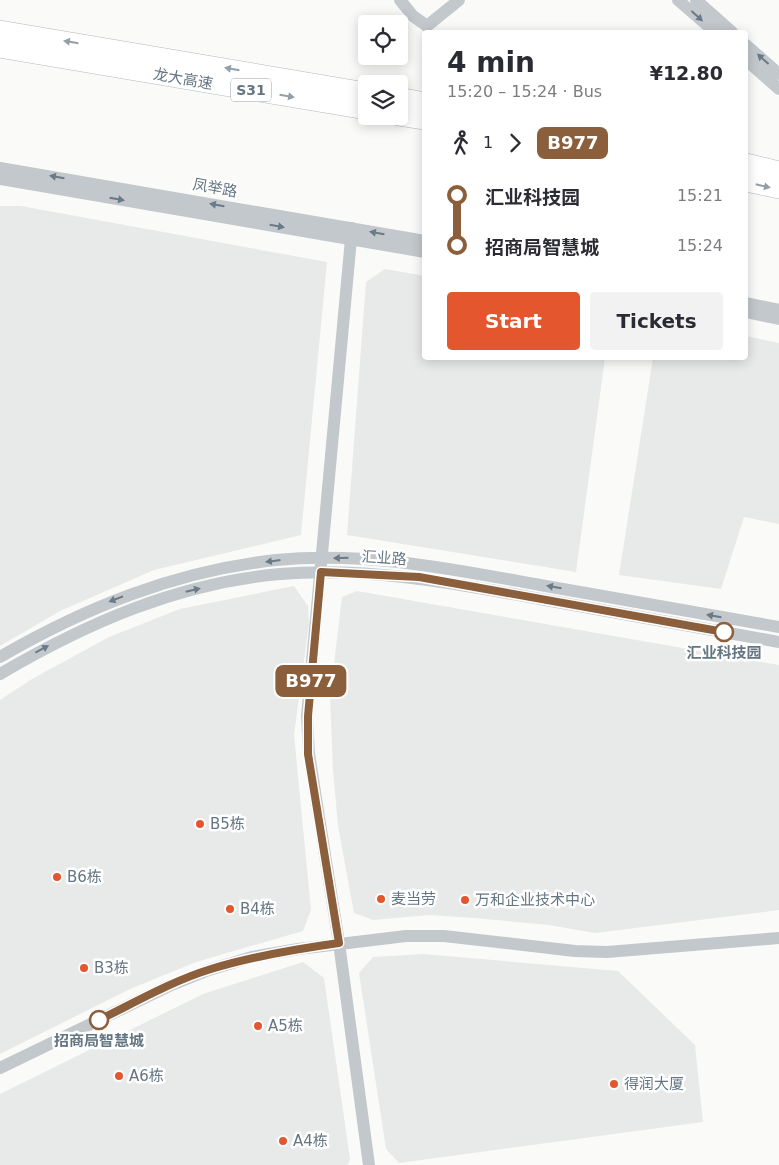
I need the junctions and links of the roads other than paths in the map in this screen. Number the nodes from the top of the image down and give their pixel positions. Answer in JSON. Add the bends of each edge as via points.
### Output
{"nodes":[{"id":1,"x":400,"y":0,"type":"edge"},
{"id":2,"x":459,"y":0,"type":"edge"},
{"id":3,"x":678,"y":0,"type":"edge"},
{"id":4,"x":696,"y":0,"type":"edge"},
{"id":5,"x":0,"y":30,"type":"edge"},
{"id":6,"x":713,"y":30,"type":"edge"},
{"id":7,"x":730,"y":30,"type":"edge"},
{"id":8,"x":748,"y":47,"type":"edge"},
{"id":9,"x":0,"y":48,"type":"edge"},
{"id":10,"x":118,"y":59,"type":"junction"},
{"id":11,"x":137,"y":62,"type":"junction"},
{"id":12,"x":748,"y":62,"type":"edge"},
{"id":13,"x":779,"y":74,"type":"edge"},
{"id":14,"x":779,"y":89,"type":"edge"},
{"id":15,"x":358,"y":91,"type":"edge"},
{"id":16,"x":408,"y":99,"type":"edge"},
{"id":17,"x":422,"y":101,"type":"edge"},
{"id":18,"x":358,"y":108,"type":"edge"},
{"id":19,"x":408,"y":117,"type":"edge"},
{"id":20,"x":422,"y":120,"type":"edge"},
{"id":21,"x":748,"y":163,"type":"edge"},
{"id":22,"x":0,"y":168,"type":"edge"},
{"id":23,"x":779,"y":171,"type":"edge"},
{"id":24,"x":0,"y":179,"type":"edge"},
{"id":25,"x":748,"y":182,"type":"edge"},
{"id":26,"x":779,"y":189,"type":"edge"},
{"id":27,"x":351,"y":234,"type":"junction"},
{"id":28,"x":422,"y":241,"type":"edge"},
{"id":29,"x":422,"y":251,"type":"edge"},
{"id":30,"x":748,"y":302,"type":"edge"},
{"id":31,"x":779,"y":310,"type":"edge"},
{"id":32,"x":748,"y":312,"type":"edge"},
{"id":33,"x":779,"y":319,"type":"edge"},
{"id":34,"x":322,"y":558,"type":"junction"},
{"id":35,"x":321,"y":572,"type":"junction"},
{"id":36,"x":779,"y":628,"type":"edge"},
{"id":37,"x":779,"y":642,"type":"edge"},
{"id":38,"x":0,"y":657,"type":"edge"},
{"id":39,"x":0,"y":674,"type":"edge"},
{"id":40,"x":779,"y":938,"type":"edge"},
{"id":41,"x":339,"y":943,"type":"junction"},
{"id":42,"x":0,"y":1068,"type":"edge"},
{"id":43,"x":369,"y":1165,"type":"edge"}],
"edges":[{"from":1,"to":2,"type":"street","via":[[413,16],[427,26]]},
{"from":3,"to":6,"type":"street","one_way":true},
{"from":4,"to":7,"type":"street"},
{"from":10,"to":5,"type":"highway","name":"龙大高速","number":"S31","one_way":true},
{"from":13,"to":8,"type":"street","one_way":true},
{"from":9,"to":10,"type":"highway","name":"龙大高速","number":"S31"},
{"from":10,"to":11,"type":"highway","name":"龙大高速","number":"S31"},
{"from":15,"to":11,"type":"highway","name":"龙大高速","number":"S31","one_way":true},
{"from":11,"to":18,"type":"highway","name":"龙大高速","number":"S31","one_way":true},
{"from":12,"to":14,"type":"street"},
{"from":16,"to":17,"type":"highway"},
{"from":19,"to":20,"type":"highway"},
{"from":21,"to":23,"type":"highway"},
{"from":27,"to":22,"type":"street","name":"凤举路","one_way":true},
{"from":24,"to":27,"type":"street","name":"凤举路","one_way":true},
{"from":25,"to":26,"type":"highway","one_way":true},
{"from":28,"to":27,"type":"street","name":"凤举路","one_way":true},
{"from":27,"to":29,"type":"street","name":"凤举路"},
{"from":27,"to":34,"type":"street"},
{"from":30,"to":31,"type":"street"},
{"from":32,"to":33,"type":"street"},
{"from":34,"to":35,"type":"street"},
{"from":36,"to":34,"type":"street","name":"汇业路","one_way":true,"via":[[421,563]]},
{"from":34,"to":38,"type":"street","name":"汇业路","one_way":true,"via":[[243,565],[139,590],[65,621]]},
{"from":35,"to":37,"type":"street","name":"汇业路","via":[[419,577]]},
{"from":39,"to":35,"type":"street","name":"汇业路","one_way":true,"via":[[71,634],[144,604],[245,579]]},
{"from":35,"to":41,"type":"street","via":[[308,716],[308,754]]},
{"from":40,"to":41,"type":"street","via":[[607,952],[444,936],[406,936]]},
{"from":41,"to":42,"type":"street","via":[[252,957],[209,970]]},
{"from":41,"to":43,"type":"street"}]}
